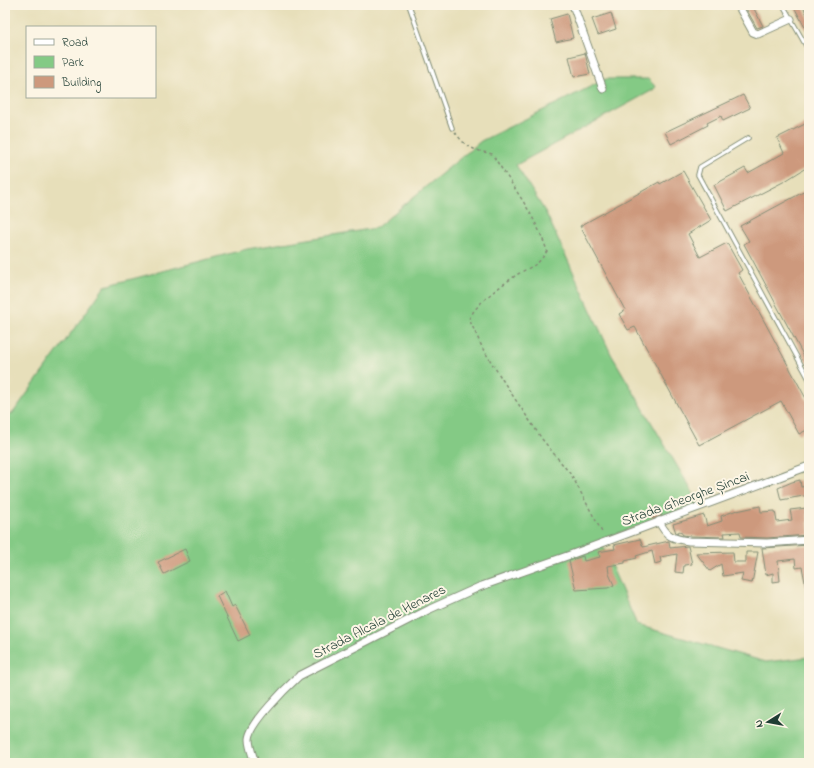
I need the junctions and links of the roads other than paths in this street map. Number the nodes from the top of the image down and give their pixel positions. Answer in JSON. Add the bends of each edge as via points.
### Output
{"nodes":[{"id":1,"x":409,"y":5,"type":"edge"},
{"id":2,"x":573,"y":5,"type":"edge"},
{"id":3,"x":738,"y":5,"type":"edge"},
{"id":4,"x":784,"y":5,"type":"edge"},
{"id":5,"x":791,"y":19,"type":"junction"},
{"id":6,"x":809,"y":51,"type":"edge"},
{"id":7,"x":603,"y":89,"type":"dead end"},
{"id":8,"x":452,"y":128,"type":"road end"},
{"id":9,"x":748,"y":138,"type":"dead end"},
{"id":10,"x":809,"y":379,"type":"edge"},
{"id":11,"x":809,"y":466,"type":"edge"},
{"id":12,"x":659,"y":522,"type":"junction"},
{"id":13,"x":809,"y":540,"type":"edge"},
{"id":14,"x":570,"y":555,"type":"joint"},
{"id":15,"x":255,"y":763,"type":"edge"}],
"edges":[{"from":1,"to":8,"type":"lane"},
{"from":2,"to":7,"type":"street"},
{"from":3,"to":5,"type":"street","via":[[753,32],[758,34]]},
{"from":4,"to":5,"type":"lane"},
{"from":5,"to":6,"type":"lane"},
{"from":9,"to":10,"type":"lane","via":[[700,166],[698,175]]},
{"from":11,"to":12,"type":"street","name":"Strada Gheorghe Șincai"},
{"from":12,"to":13,"type":"street","via":[[669,536],[690,541]]},
{"from":12,"to":14,"type":"street","name":"Strada Gheorghe Șincai"},
{"from":14,"to":15,"type":"street","name":"Strada Alcala de Henares","via":[[479,587],[299,676],[252,729],[249,739]]}]}
